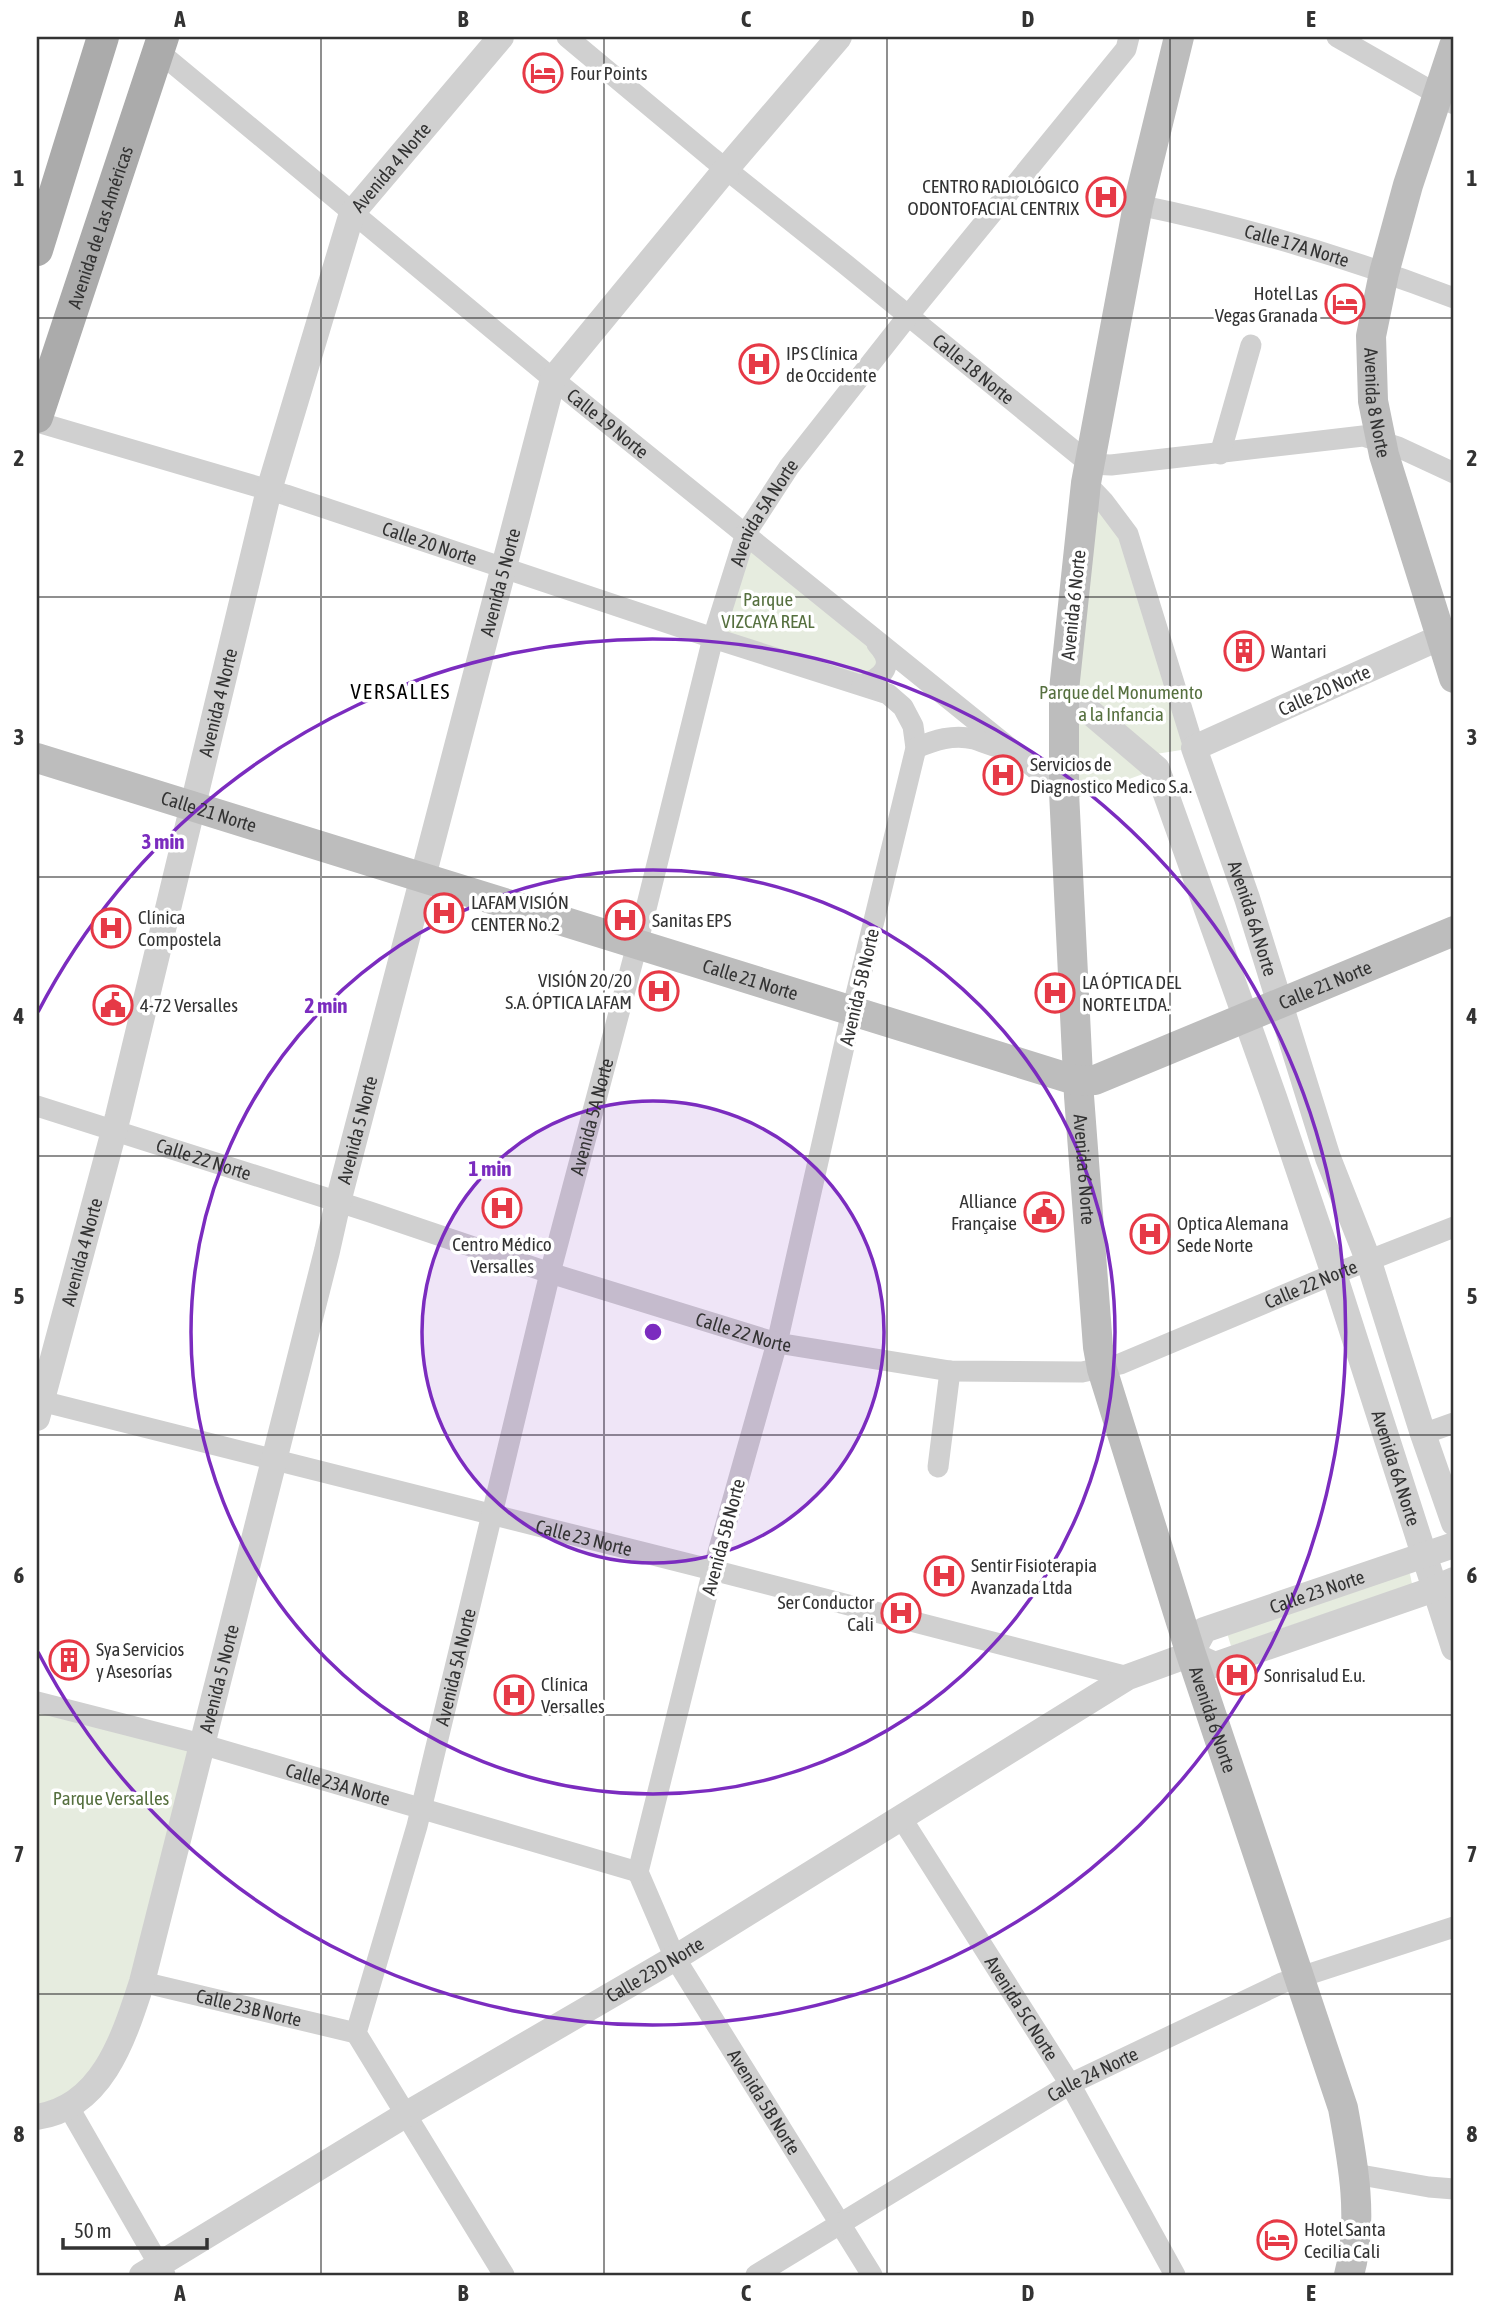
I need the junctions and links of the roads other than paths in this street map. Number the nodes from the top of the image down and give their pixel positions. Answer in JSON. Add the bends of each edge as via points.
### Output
{"nodes":[{"id":1,"x":103,"y":37,"type":"edge"},
{"id":2,"x":501,"y":37,"type":"edge"},
{"id":3,"x":568,"y":37,"type":"edge"},
{"id":4,"x":839,"y":37,"type":"edge"},
{"id":5,"x":1129,"y":37,"type":"edge"},
{"id":6,"x":1179,"y":37,"type":"edge"},
{"id":7,"x":1337,"y":37,"type":"edge"},
{"id":8,"x":161,"y":44,"type":"edge"},
{"id":9,"x":1454,"y":46,"type":"edge"},
{"id":10,"x":1446,"y":99,"type":"edge"},
{"id":11,"x":726,"y":169,"type":"junction"},
{"id":12,"x":1138,"y":205,"type":"junction"},
{"id":13,"x":352,"y":213,"type":"junction"},
{"id":14,"x":37,"y":250,"type":"edge"},
{"id":15,"x":1384,"y":273,"type":"junction"},
{"id":16,"x":1454,"y":298,"type":"edge"},
{"id":17,"x":908,"y":316,"type":"junction"},
{"id":18,"x":1251,"y":345,"type":"dead end"},
{"id":19,"x":553,"y":379,"type":"junction"},
{"id":20,"x":37,"y":420,"type":"edge"},
{"id":21,"x":1381,"y":440,"type":"junction"},
{"id":22,"x":1220,"y":454,"type":"junction"},
{"id":23,"x":1088,"y":473,"type":"junction"},
{"id":24,"x":1454,"y":473,"type":"edge"},
{"id":25,"x":269,"y":490,"type":"junction"},
{"id":26,"x":746,"y":533,"type":"junction"},
{"id":27,"x":502,"y":567,"type":"junction"},
{"id":28,"x":1448,"y":637,"type":"edge"},
{"id":29,"x":713,"y":638,"type":"junction"},
{"id":30,"x":874,"y":640,"type":"junction"},
{"id":31,"x":1454,"y":678,"type":"edge"},
{"id":32,"x":862,"y":685,"type":"junction"},
{"id":33,"x":1064,"y":690,"type":"junction"},
{"id":34,"x":888,"y":694,"type":"joint"},
{"id":35,"x":916,"y":748,"type":"junction"},
{"id":36,"x":1194,"y":748,"type":"junction"},
{"id":37,"x":1010,"y":749,"type":"junction"},
{"id":38,"x":37,"y":758,"type":"edge"},
{"id":39,"x":1064,"y":792,"type":"junction"},
{"id":40,"x":194,"y":806,"type":"junction"},
{"id":41,"x":423,"y":877,"type":"junction"},
{"id":42,"x":1454,"y":932,"type":"edge"},
{"id":43,"x":638,"y":945,"type":"junction"},
{"id":44,"x":1280,"y":1004,"type":"junction"},
{"id":45,"x":852,"y":1011,"type":"junction"},
{"id":46,"x":1246,"y":1018,"type":"junction"},
{"id":47,"x":1078,"y":1081,"type":"junction"},
{"id":48,"x":37,"y":1106,"type":"edge"},
{"id":49,"x":114,"y":1130,"type":"junction"},
{"id":50,"x":338,"y":1202,"type":"junction"},
{"id":51,"x":1454,"y":1227,"type":"edge"},
{"id":52,"x":1369,"y":1262,"type":"junction"},
{"id":53,"x":550,"y":1273,"type":"junction"},
{"id":54,"x":1334,"y":1274,"type":"junction"},
{"id":55,"x":778,"y":1343,"type":"junction"},
{"id":56,"x":1102,"y":1369,"type":"junction"},
{"id":57,"x":950,"y":1371,"type":"junction"},
{"id":58,"x":38,"y":1406,"type":"edge"},
{"id":59,"x":1454,"y":1423,"type":"edge"},
{"id":60,"x":1423,"y":1434,"type":"junction"},
{"id":61,"x":274,"y":1459,"type":"junction"},
{"id":62,"x":938,"y":1466,"type":"dead end"},
{"id":63,"x":493,"y":1515,"type":"junction"},
{"id":64,"x":1454,"y":1522,"type":"edge"},
{"id":65,"x":1454,"y":1545,"type":"edge"},
{"id":66,"x":1425,"y":1556,"type":"junction"},
{"id":67,"x":713,"y":1570,"type":"junction"},
{"id":68,"x":1445,"y":1584,"type":"edge"},
{"id":69,"x":1454,"y":1648,"type":"edge"},
{"id":70,"x":1179,"y":1659,"type":"junction"},
{"id":71,"x":1128,"y":1677,"type":"junction"},
{"id":72,"x":37,"y":1702,"type":"edge"},
{"id":73,"x":201,"y":1744,"type":"junction"},
{"id":74,"x":421,"y":1809,"type":"junction"},
{"id":75,"x":902,"y":1819,"type":"junction"},
{"id":76,"x":638,"y":1872,"type":"junction"},
{"id":77,"x":1454,"y":1927,"type":"edge"},
{"id":78,"x":675,"y":1958,"type":"junction"},
{"id":79,"x":1300,"y":1977,"type":"junction"},
{"id":80,"x":142,"y":1982,"type":"junction"},
{"id":81,"x":356,"y":2033,"type":"junction"},
{"id":82,"x":1070,"y":2084,"type":"junction"},
{"id":83,"x":68,"y":2106,"type":"junction"},
{"id":84,"x":405,"y":2115,"type":"junction"},
{"id":85,"x":37,"y":2117,"type":"edge"},
{"id":86,"x":1355,"y":2174,"type":"junction"},
{"id":87,"x":1454,"y":2189,"type":"edge"},
{"id":88,"x":842,"y":2224,"type":"junction"},
{"id":89,"x":156,"y":2272,"type":"edge"},
{"id":90,"x":504,"y":2275,"type":"edge"},
{"id":91,"x":755,"y":2275,"type":"edge"},
{"id":92,"x":872,"y":2275,"type":"edge"},
{"id":93,"x":1175,"y":2275,"type":"edge"},
{"id":94,"x":1349,"y":2275,"type":"edge"}],
"edges":[{"from":1,"to":14,"type":"main road"},
{"from":2,"to":13,"type":"street","name":"Avenida 4 Norte"},
{"from":3,"to":11,"type":"street","name":"Calle 18 Norte"},
{"from":4,"to":11,"type":"street","name":"Avenida 5 Norte"},
{"from":5,"to":17,"type":"street","name":"Avenida 5A Norte","via":[[1126,49]]},
{"from":6,"to":12,"type":"main road","name":"Avenida 6 Norte"},
{"from":7,"to":10,"type":"street"},
{"from":8,"to":13,"type":"street","name":"Calle 19 Norte"},
{"from":8,"to":20,"type":"main road","name":"Avenida de Las Américas"},
{"from":9,"to":10,"type":"main road","name":"Avenida 8 Norte"},
{"from":10,"to":15,"type":"main road","name":"Avenida 8 Norte","via":[[1408,185]]},
{"from":11,"to":17,"type":"street","name":"Calle 18 Norte"},
{"from":11,"to":19,"type":"street","name":"Avenida 5 Norte"},
{"from":12,"to":15,"type":"street","name":"Calle 17A Norte","via":[[1270,236]]},
{"from":12,"to":23,"type":"main road","name":"Avenida 6 Norte"},
{"from":13,"to":19,"type":"street","name":"Calle 19 Norte"},
{"from":13,"to":25,"type":"street","name":"Avenida 4 Norte"},
{"from":15,"to":16,"type":"street","name":"Calle 17A Norte"},
{"from":15,"to":21,"type":"main road","name":"Avenida 8 Norte","via":[[1371,336],[1373,401]]},
{"from":17,"to":23,"type":"street","name":"Calle 18 Norte"},
{"from":17,"to":26,"type":"street","name":"Avenida 5A Norte","via":[[789,467]]},
{"from":18,"to":22,"type":"street"},
{"from":19,"to":26,"type":"street","name":"Calle 19 Norte"},
{"from":19,"to":27,"type":"street","name":"Avenida 5 Norte"},
{"from":20,"to":25,"type":"street","name":"Calle 20 Norte"},
{"from":21,"to":22,"type":"street","via":[[1346,437]]},
{"from":21,"to":24,"type":"street"},
{"from":21,"to":28,"type":"main road","name":"Avenida 8 Norte"},
{"from":22,"to":23,"type":"street","via":[[1111,465]]},
{"from":23,"to":33,"type":"main road","name":"Avenida 6 Norte"},
{"from":23,"to":36,"type":"street","name":"Avenida 6A Norte","via":[[1128,534]]},
{"from":25,"to":27,"type":"street","name":"Calle 20 Norte"},
{"from":25,"to":40,"type":"street","name":"Avenida 4 Norte"},
{"from":26,"to":29,"type":"street","name":"Avenida 5A Norte"},
{"from":26,"to":30,"type":"street","name":"Calle 19 Norte"},
{"from":27,"to":29,"type":"street","name":"Calle 20 Norte"},
{"from":27,"to":41,"type":"street","name":"Avenida 5 Norte"},
{"from":28,"to":31,"type":"main road","name":"Avenida 8 Norte"},
{"from":28,"to":36,"type":"street","name":"Calle 20 Norte"},
{"from":29,"to":32,"type":"street","name":"Calle 20 Norte"},
{"from":29,"to":43,"type":"street","name":"Avenida 5A Norte"},
{"from":30,"to":32,"type":"street","via":[[885,652],[887,663],[875,680]]},
{"from":30,"to":37,"type":"street","name":"Calle 19 Norte"},
{"from":32,"to":34,"type":"street","name":"Calle 20 Norte"},
{"from":33,"to":39,"type":"main road","name":"Avenida 6 Norte"},
{"from":33,"to":46,"type":"street","name":"Avenida 6A Norte","via":[[1157,769]]},
{"from":34,"to":35,"type":"street","name":"Avenida 5B Norte","via":[[913,726]]},
{"from":35,"to":37,"type":"street","via":[[955,737]]},
{"from":35,"to":45,"type":"street","name":"Avenida 5B Norte"},
{"from":36,"to":44,"type":"street","name":"Avenida 6A Norte"},
{"from":37,"to":39,"type":"street","name":"Calle 19 Norte"},
{"from":38,"to":40,"type":"main road","name":"Calle 21 Norte"},
{"from":39,"to":47,"type":"main road","name":"Avenida 6 Norte"},
{"from":40,"to":41,"type":"main road","name":"Calle 21 Norte"},
{"from":40,"to":49,"type":"street","name":"Avenida 4 Norte"},
{"from":41,"to":43,"type":"main road","name":"Calle 21 Norte"},
{"from":41,"to":50,"type":"street","name":"Avenida 5 Norte"},
{"from":42,"to":44,"type":"main road","name":"Calle 21 Norte"},
{"from":43,"to":45,"type":"main road","name":"Calle 21 Norte"},
{"from":43,"to":53,"type":"street","name":"Avenida 5A Norte"},
{"from":44,"to":46,"type":"main road","name":"Calle 21 Norte"},
{"from":44,"to":52,"type":"street","name":"Avenida 6A Norte","via":[[1328,1158]]},
{"from":45,"to":47,"type":"main road","name":"Calle 21 Norte"},
{"from":45,"to":55,"type":"street","name":"Avenida 5B Norte"},
{"from":46,"to":47,"type":"main road","name":"Calle 21 Norte","via":[[1095,1080]]},
{"from":46,"to":54,"type":"street","name":"Avenida 6A Norte"},
{"from":47,"to":56,"type":"main road","name":"Avenida 6 Norte"},
{"from":48,"to":49,"type":"street","name":"Calle 22 Norte"},
{"from":49,"to":50,"type":"street","name":"Calle 22 Norte"},
{"from":49,"to":58,"type":"street","name":"Avenida 4 Norte"},
{"from":50,"to":53,"type":"street","name":"Calle 22 Norte"},
{"from":50,"to":61,"type":"street","name":"Avenida 5 Norte"},
{"from":51,"to":52,"type":"street","name":"Calle 22 Norte"},
{"from":52,"to":54,"type":"street","name":"Calle 22 Norte"},
{"from":52,"to":60,"type":"street","name":"Avenida 6A Norte"},
{"from":53,"to":55,"type":"street","name":"Calle 22 Norte"},
{"from":53,"to":63,"type":"street","name":"Avenida 5A Norte"},
{"from":54,"to":56,"type":"street","name":"Calle 22 Norte"},
{"from":54,"to":66,"type":"street","name":"Avenida 6A Norte"},
{"from":55,"to":57,"type":"street","name":"Calle 22 Norte"},
{"from":55,"to":67,"type":"street","name":"Avenida 5B Norte"},
{"from":56,"to":57,"type":"street","name":"Calle 22 Norte"},
{"from":56,"to":70,"type":"main road","name":"Avenida 6 Norte"},
{"from":57,"to":62,"type":"street"},
{"from":58,"to":61,"type":"street","name":"Calle 23 Norte"},
{"from":59,"to":60,"type":"street"},
{"from":60,"to":64,"type":"street","name":"Avenida 6A Norte"},
{"from":61,"to":63,"type":"street","name":"Calle 23 Norte"},
{"from":61,"to":73,"type":"street","name":"Avenida 5 Norte"},
{"from":63,"to":67,"type":"street","name":"Calle 23 Norte"},
{"from":63,"to":74,"type":"street","name":"Avenida 5A Norte"},
{"from":65,"to":66,"type":"street","name":"Calle 23 Norte"},
{"from":66,"to":68,"type":"street","name":"Avenida 6A Norte"},
{"from":66,"to":70,"type":"street","name":"Calle 23 Norte","via":[[1203,1630]]},
{"from":67,"to":71,"type":"street","name":"Calle 23 Norte"},
{"from":67,"to":76,"type":"street","name":"Avenida 5B Norte"},
{"from":68,"to":69,"type":"street","name":"Avenida 6A Norte"},
{"from":68,"to":70,"type":"street","name":"Calle 23 Norte","via":[[1215,1665]]},
{"from":70,"to":71,"type":"street","name":"Calle 23D Norte"},
{"from":70,"to":79,"type":"main road","name":"Avenida 6 Norte"},
{"from":71,"to":75,"type":"street","name":"Calle 23D Norte"},
{"from":72,"to":73,"type":"street","name":"Calle 23A Norte"},
{"from":73,"to":74,"type":"street","name":"Calle 23A Norte"},
{"from":73,"to":80,"type":"street","name":"Avenida 5 Norte"},
{"from":74,"to":76,"type":"street","name":"Calle 23A Norte"},
{"from":74,"to":81,"type":"street","name":"Avenida 5A Norte"},
{"from":75,"to":78,"type":"street","name":"Calle 23D Norte"},
{"from":75,"to":82,"type":"street","name":"Avenida 5C Norte"},
{"from":76,"to":78,"type":"street","name":"Avenida 5B Norte"},
{"from":77,"to":79,"type":"street","name":"Calle 24 Norte"},
{"from":78,"to":84,"type":"street","name":"Calle 23D Norte"},
{"from":78,"to":88,"type":"street","name":"Avenida 5B Norte"},
{"from":79,"to":82,"type":"street","name":"Calle 24 Norte"},
{"from":79,"to":86,"type":"main road","name":"Avenida 6 Norte","via":[[1343,2108]]},
{"from":80,"to":81,"type":"street","name":"Calle 23B Norte"},
{"from":80,"to":83,"type":"street","name":"Avenida 5 Norte","via":[[109,2067]]},
{"from":81,"to":84,"type":"street"},
{"from":82,"to":88,"type":"street","name":"Calle 24 Norte"},
{"from":82,"to":93,"type":"street","name":"Avenida 5C Norte"},
{"from":83,"to":85,"type":"street"},
{"from":83,"to":89,"type":"street"},
{"from":84,"to":89,"type":"street","name":"Calle 23D Norte"},
{"from":84,"to":90,"type":"street"},
{"from":86,"to":87,"type":"street"},
{"from":86,"to":94,"type":"main road","name":"Avenida 6 Norte","via":[[1355,2256]]},
{"from":88,"to":91,"type":"street","name":"Calle 24 Norte"},
{"from":88,"to":92,"type":"street","name":"Avenida 5B Norte"}]}
